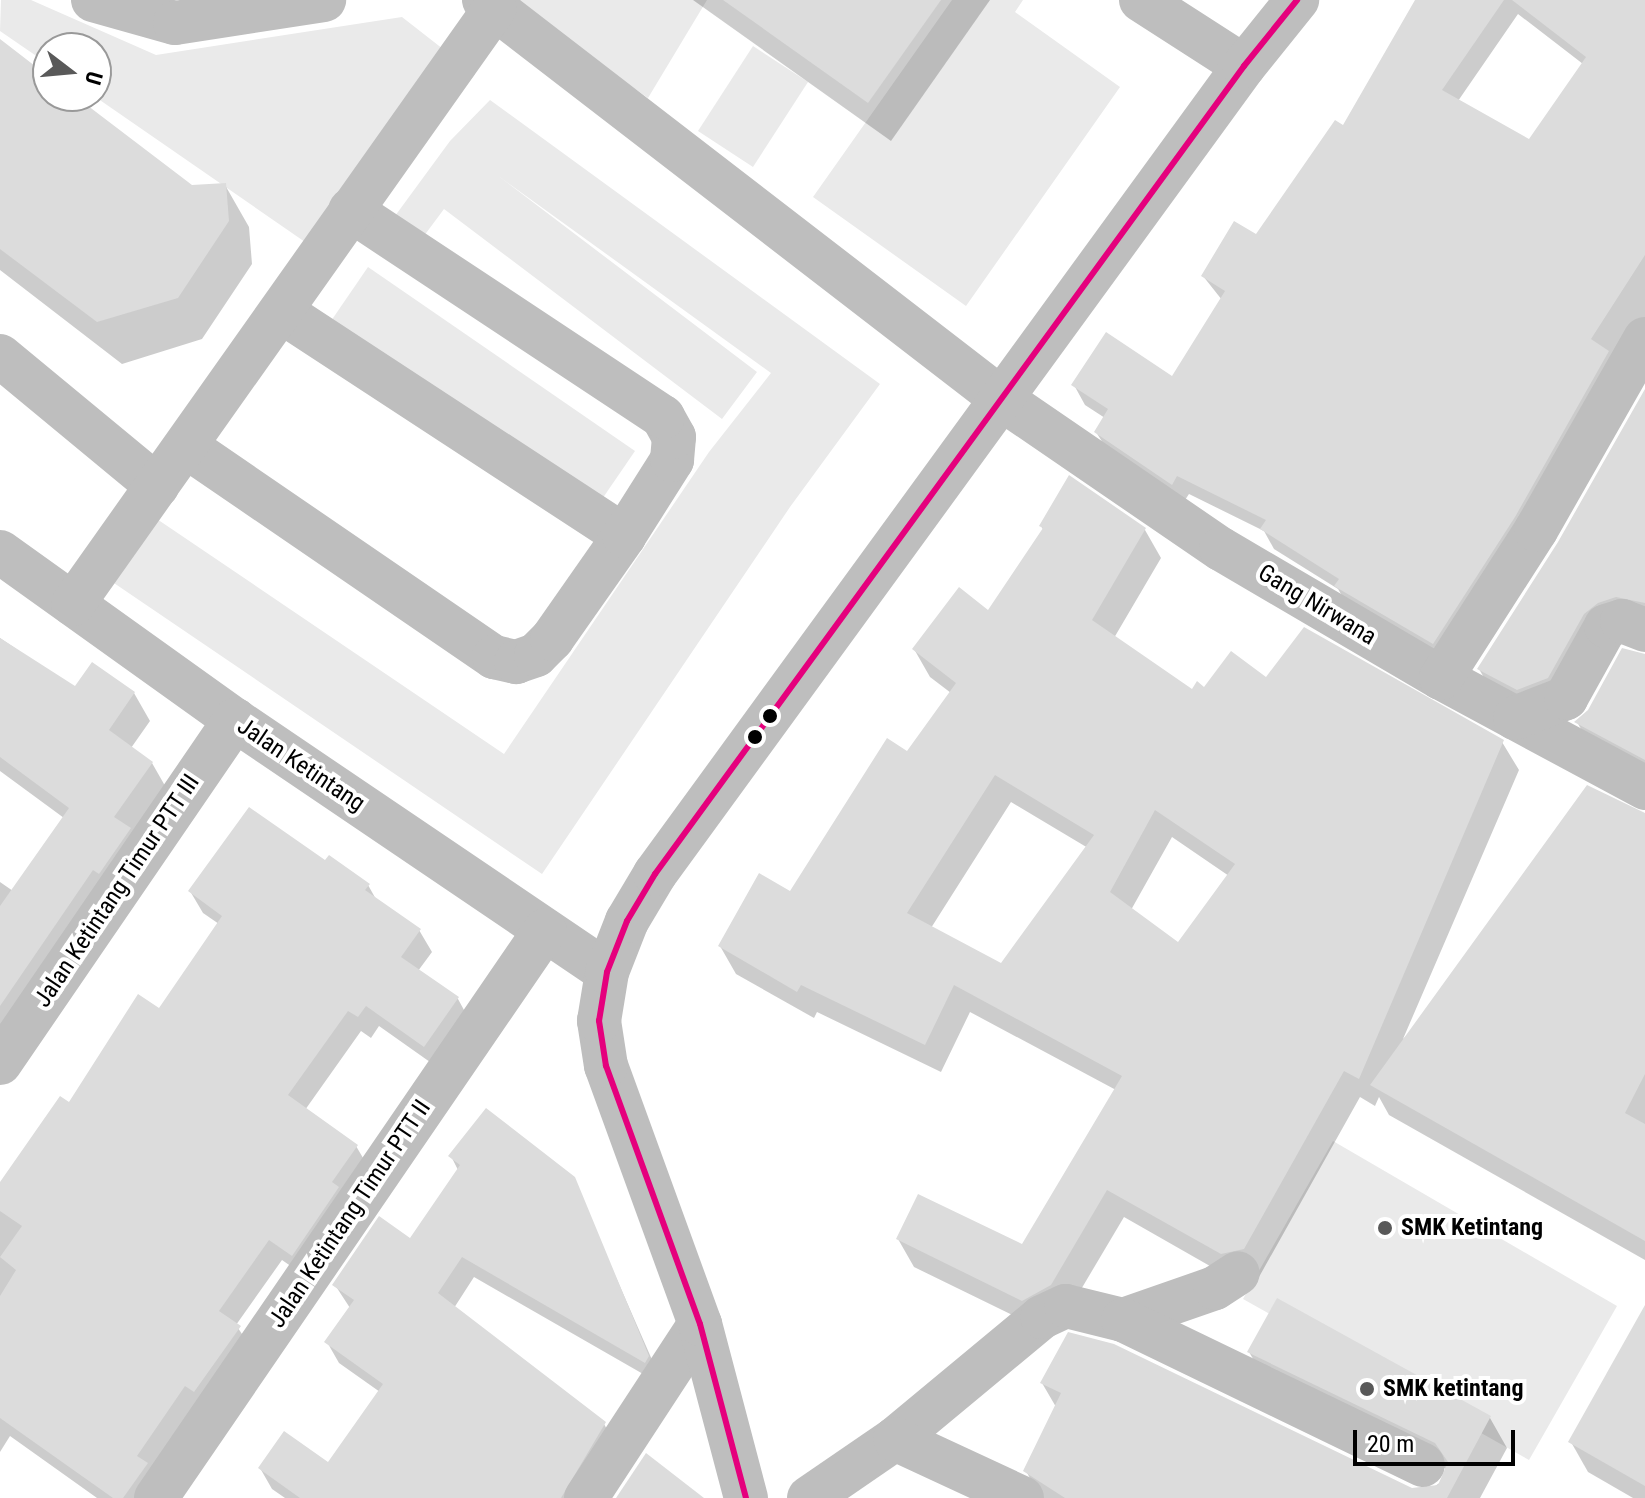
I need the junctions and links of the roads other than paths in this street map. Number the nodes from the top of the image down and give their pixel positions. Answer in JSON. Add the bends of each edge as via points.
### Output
{"nodes":[{"id":1,"x":93,"y":0,"type":"edge"},
{"id":2,"x":324,"y":0,"type":"edge"},
{"id":3,"x":1141,"y":0,"type":"edge"},
{"id":4,"x":1297,"y":0,"type":"edge"},
{"id":5,"x":489,"y":4,"type":"edge"},
{"id":6,"x":1244,"y":66,"type":"junction"},
{"id":7,"x":350,"y":210,"type":"junction"},
{"id":8,"x":282,"y":312,"type":"junction"},
{"id":9,"x":1645,"y":339,"type":"edge"},
{"id":10,"x":0,"y":356,"type":"edge"},
{"id":11,"x":1003,"y":400,"type":"junction"},
{"id":12,"x":187,"y":447,"type":"junction"},
{"id":13,"x":157,"y":486,"type":"junction"},
{"id":14,"x":624,"y":536,"type":"junction"},
{"id":15,"x":0,"y":552,"type":"edge"},
{"id":16,"x":73,"y":604,"type":"junction"},
{"id":17,"x":1645,"y":630,"type":"edge"},
{"id":18,"x":1441,"y":678,"type":"junction"},
{"id":19,"x":1515,"y":718,"type":"junction"},
{"id":20,"x":235,"y":720,"type":"junction"},
{"id":21,"x":1645,"y":788,"type":"edge"},
{"id":22,"x":545,"y":930,"type":"junction"},
{"id":23,"x":607,"y":972,"type":"junction"},
{"id":24,"x":0,"y":1063,"type":"edge"},
{"id":25,"x":1238,"y":1273,"type":"dead end"},
{"id":26,"x":1123,"y":1320,"type":"junction"},
{"id":27,"x":700,"y":1324,"type":"junction"},
{"id":28,"x":895,"y":1439,"type":"junction"},
{"id":29,"x":1423,"y":1465,"type":"dead end"},
{"id":30,"x":156,"y":1498,"type":"edge"},
{"id":31,"x":586,"y":1498,"type":"edge"},
{"id":32,"x":746,"y":1498,"type":"edge"},
{"id":33,"x":809,"y":1498,"type":"edge"},
{"id":34,"x":1022,"y":1498,"type":"edge"}],
"edges":[{"from":1,"to":2,"type":"street","via":[[175,23]]},
{"from":3,"to":6,"type":"street"},
{"from":4,"to":6,"type":"street"},
{"from":5,"to":7,"type":"street"},
{"from":5,"to":11,"type":"street","name":"Gang Nirwana"},
{"from":6,"to":11,"type":"street"},
{"from":7,"to":8,"type":"street"},
{"from":7,"to":14,"type":"street","via":[[663,417],[674,437],[672,460]]},
{"from":8,"to":12,"type":"street"},
{"from":8,"to":14,"type":"street"},
{"from":9,"to":18,"type":"street","via":[[1536,530]]},
{"from":10,"to":13,"type":"street"},
{"from":11,"to":18,"type":"street","name":"Gang Nirwana","via":[[1221,549]]},
{"from":11,"to":23,"type":"street","via":[[655,874],[627,921]]},
{"from":12,"to":13,"type":"street"},
{"from":12,"to":14,"type":"street","via":[[494,657],[516,662],[536,655],[552,639]]},
{"from":13,"to":16,"type":"street"},
{"from":15,"to":16,"type":"street","name":"Jalan Ketintang"},
{"from":16,"to":20,"type":"street","name":"Jalan Ketintang"},
{"from":17,"to":19,"type":"street","via":[[1622,621],[1606,626],[1566,698]]},
{"from":18,"to":19,"type":"street","name":"Gang Nirwana"},
{"from":19,"to":21,"type":"street","name":"Gang Nirwana"},
{"from":20,"to":22,"type":"street","name":"Jalan Ketintang"},
{"from":20,"to":24,"type":"street","name":"Jalan Ketintang Timur PTT III"},
{"from":22,"to":23,"type":"street","name":"Jalan Ketintang"},
{"from":22,"to":30,"type":"street","name":"Jalan Ketintang Timur PTT II"},
{"from":23,"to":27,"type":"street","via":[[599,1021],[606,1066]]},
{"from":25,"to":26,"type":"street","via":[[1215,1288]]},
{"from":26,"to":28,"type":"street","via":[[1066,1306],[1042,1317]]},
{"from":26,"to":29,"type":"street"},
{"from":27,"to":31,"type":"street"},
{"from":27,"to":32,"type":"street"},
{"from":28,"to":33,"type":"street"},
{"from":28,"to":34,"type":"street"}]}
